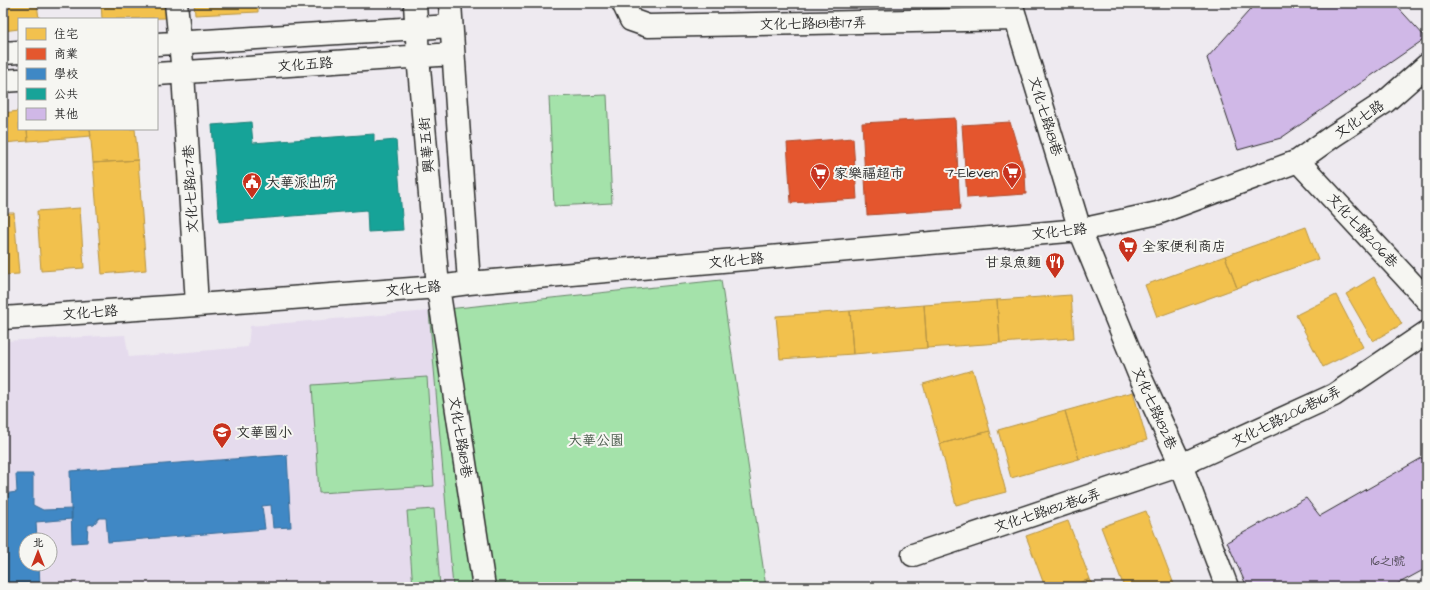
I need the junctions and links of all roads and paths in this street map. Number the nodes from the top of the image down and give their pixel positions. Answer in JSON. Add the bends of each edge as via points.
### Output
{"nodes":[{"id":1,"x":176,"y":3,"type":"edge"},
{"id":2,"x":415,"y":3,"type":"edge"},
{"id":3,"x":450,"y":3,"type":"edge"},
{"id":4,"x":622,"y":3,"type":"edge"},
{"id":5,"x":1014,"y":11,"type":"edge"},
{"id":6,"x":451,"y":26,"type":"junction"},
{"id":7,"x":416,"y":28,"type":"junction"},
{"id":8,"x":180,"y":42,"type":"junction"},
{"id":9,"x":158,"y":44,"type":"edge"},
{"id":10,"x":18,"y":52,"type":"edge"},
{"id":11,"x":3,"y":53,"type":"edge"},
{"id":12,"x":453,"y":54,"type":"junction"},
{"id":13,"x":418,"y":56,"type":"junction"},
{"id":14,"x":1427,"y":65,"type":"edge"},
{"id":15,"x":183,"y":73,"type":"junction"},
{"id":16,"x":158,"y":74,"type":"edge"},
{"id":17,"x":18,"y":80,"type":"edge"},
{"id":18,"x":3,"y":81,"type":"edge"},
{"id":19,"x":1298,"y":161,"type":"junction"},
{"id":20,"x":1080,"y":230,"type":"junction"},
{"id":21,"x":470,"y":283,"type":"junction"},
{"id":22,"x":438,"y":287,"type":"junction"},
{"id":23,"x":1427,"y":300,"type":"edge"},
{"id":24,"x":197,"y":305,"type":"junction"},
{"id":25,"x":3,"y":318,"type":"edge"},
{"id":26,"x":1427,"y":332,"type":"edge"},
{"id":27,"x":1181,"y":465,"type":"junction"},
{"id":28,"x":913,"y":555,"type":"dead end"},
{"id":29,"x":484,"y":587,"type":"edge"},
{"id":30,"x":1227,"y":587,"type":"edge"}],
"edges":[{"from":1,"to":8,"type":"street","name":"文化七路127巷"},
{"from":2,"to":7,"type":"street","name":"興華五街"},
{"from":3,"to":6,"type":"street"},
{"from":4,"to":5,"type":"street","name":"文化七路181巷17弄","via":[[631,20],[648,26]]},
{"from":5,"to":20,"type":"street","name":"文化七路181巷"},
{"from":6,"to":7,"type":"street","name":"文化五路"},
{"from":6,"to":12,"type":"street"},
{"from":7,"to":8,"type":"street","name":"文化五路"},
{"from":7,"to":13,"type":"street","name":"興華五街"},
{"from":8,"to":9,"type":"street","name":"文化五路"},
{"from":8,"to":15,"type":"street","name":"文化七路127巷"},
{"from":10,"to":11,"type":"street"},
{"from":12,"to":13,"type":"street","name":"文化五路"},
{"from":12,"to":21,"type":"street"},
{"from":13,"to":15,"type":"street","name":"文化五路"},
{"from":13,"to":22,"type":"street","name":"興華五街"},
{"from":14,"to":19,"type":"street","name":"文化七路","via":[[1386,102]]},
{"from":15,"to":16,"type":"street","name":"文化五路"},
{"from":15,"to":24,"type":"street","name":"文化七路127巷"},
{"from":17,"to":18,"type":"street"},
{"from":19,"to":20,"type":"street","name":"文化七路","via":[[1158,213]]},
{"from":19,"to":23,"type":"street","name":"文化七路206巷"},
{"from":20,"to":21,"type":"street","name":"文化七路"},
{"from":20,"to":27,"type":"street","name":"文化七路182巷","via":[[1139,374]]},
{"from":21,"to":22,"type":"street","name":"文化七路"},
{"from":22,"to":24,"type":"street","name":"文化七路"},
{"from":22,"to":29,"type":"street","name":"文化七路118巷"},
{"from":24,"to":25,"type":"street","name":"文化七路"},
{"from":26,"to":27,"type":"street","name":"文化七路206巷16弄","via":[[1334,395]]},
{"from":27,"to":28,"type":"street","name":"文化七路182巷6弄"},
{"from":27,"to":30,"type":"street","name":"文化七路182巷"}]}
